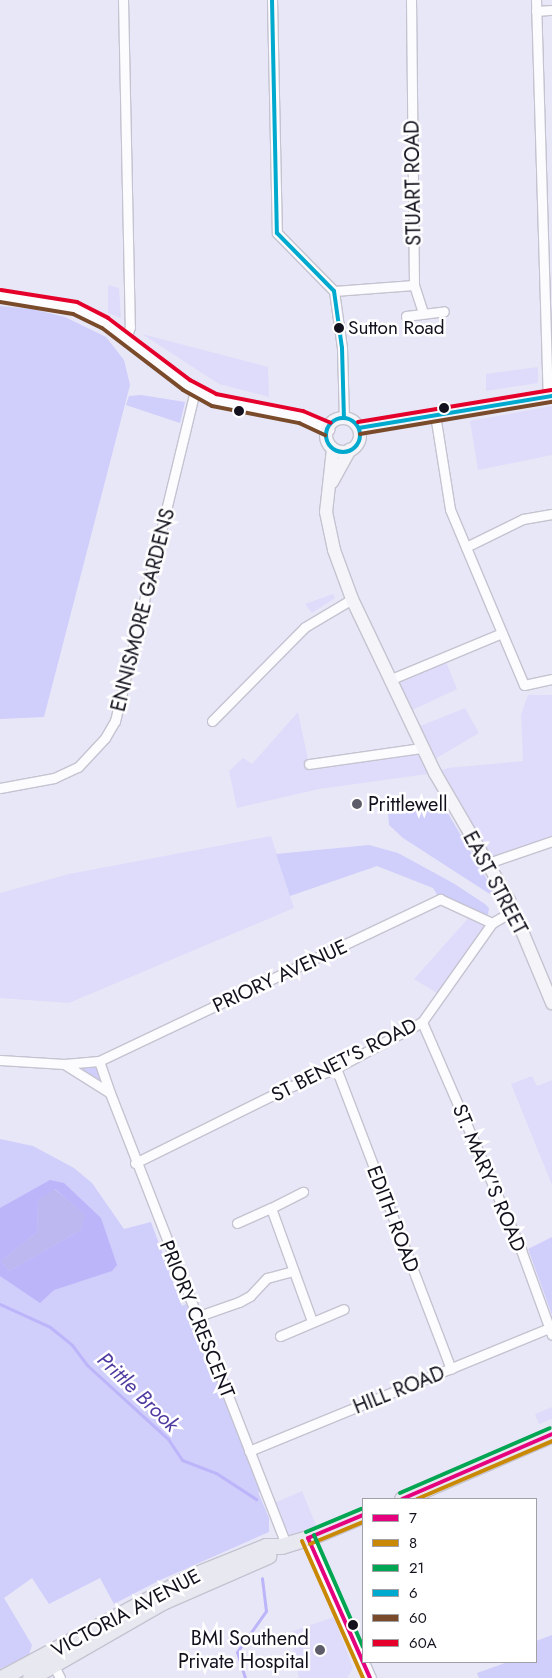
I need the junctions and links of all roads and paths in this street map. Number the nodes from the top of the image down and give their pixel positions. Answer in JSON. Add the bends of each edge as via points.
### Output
{"nodes":[{"id":1,"x":123,"y":0,"type":"edge"},
{"id":2,"x":272,"y":0,"type":"edge"},
{"id":3,"x":411,"y":0,"type":"edge"},
{"id":4,"x":536,"y":0,"type":"edge"},
{"id":5,"x":552,"y":10,"type":"edge"},
{"id":6,"x":536,"y":11,"type":"junction"},
{"id":7,"x":414,"y":286,"type":"junction"},
{"id":8,"x":334,"y":292,"type":"junction"},
{"id":9,"x":0,"y":296,"type":"edge"},
{"id":10,"x":444,"y":311,"type":"dead end"},
{"id":11,"x":423,"y":312,"type":"junction"},
{"id":12,"x":406,"y":316,"type":"dead end"},
{"id":13,"x":126,"y":338,"type":"junction"},
{"id":14,"x":195,"y":390,"type":"junction"},
{"id":15,"x":550,"y":396,"type":"edge"},
{"id":16,"x":435,"y":414,"type":"junction"},
{"id":17,"x":344,"y":418,"type":"junction"},
{"id":18,"x":359,"y":428,"type":"junction"},
{"id":19,"x":328,"y":429,"type":"junction"},
{"id":20,"x":333,"y":448,"type":"junction"},
{"id":21,"x":350,"y":450,"type":"junction"},
{"id":22,"x":328,"y":488,"type":"junction"},
{"id":23,"x":552,"y":514,"type":"edge"},
{"id":24,"x":466,"y":548,"type":"junction"},
{"id":25,"x":352,"y":599,"type":"junction"},
{"id":26,"x":502,"y":633,"type":"junction"},
{"id":27,"x":552,"y":679,"type":"edge"},
{"id":28,"x":389,"y":680,"type":"junction"},
{"id":29,"x":212,"y":721,"type":"dead end"},
{"id":30,"x":422,"y":748,"type":"junction"},
{"id":31,"x":309,"y":764,"type":"dead end"},
{"id":32,"x":0,"y":788,"type":"edge"},
{"id":33,"x":552,"y":841,"type":"edge"},
{"id":34,"x":488,"y":863,"type":"junction"},
{"id":35,"x":514,"y":911,"type":"junction"},
{"id":36,"x":492,"y":923,"type":"junction"},
{"id":37,"x":552,"y":1003,"type":"edge"},
{"id":38,"x":422,"y":1022,"type":"junction"},
{"id":39,"x":0,"y":1060,"type":"edge"},
{"id":40,"x":99,"y":1061,"type":"junction"},
{"id":41,"x":64,"y":1064,"type":"junction"},
{"id":42,"x":336,"y":1068,"type":"junction"},
{"id":43,"x":110,"y":1093,"type":"junction"},
{"id":44,"x":135,"y":1163,"type":"junction"},
{"id":45,"x":303,"y":1192,"type":"dead end"},
{"id":46,"x":271,"y":1208,"type":"junction"},
{"id":47,"x":237,"y":1223,"type":"dead end"},
{"id":48,"x":294,"y":1271,"type":"junction"},
{"id":49,"x":344,"y":1309,"type":"dead end"},
{"id":50,"x":196,"y":1317,"type":"junction"},
{"id":51,"x":312,"y":1321,"type":"junction"},
{"id":52,"x":550,"y":1332,"type":"edge"},
{"id":53,"x":280,"y":1336,"type":"dead end"},
{"id":54,"x":451,"y":1370,"type":"junction"},
{"id":55,"x":552,"y":1434,"type":"edge"},
{"id":56,"x":249,"y":1450,"type":"junction"},
{"id":57,"x":404,"y":1498,"type":"edge"},
{"id":58,"x":362,"y":1515,"type":"edge"},
{"id":59,"x":308,"y":1538,"type":"junction"},
{"id":60,"x":283,"y":1545,"type":"junction"},
{"id":61,"x":362,"y":1660,"type":"edge"},
{"id":62,"x":57,"y":1672,"type":"edge"},
{"id":63,"x":368,"y":1673,"type":"edge"},
{"id":64,"x":1,"y":1678,"type":"edge"},
{"id":65,"x":30,"y":1678,"type":"edge"},
{"id":66,"x":359,"y":1678,"type":"edge"}],
"edges":[{"from":1,"to":13,"type":"street","via":[[130,327]]},
{"from":2,"to":8,"type":"street","via":[[277,233]]},
{"from":3,"to":7,"type":"street","name":"STUART ROAD"},
{"from":4,"to":6,"type":"street"},
{"from":5,"to":6,"type":"street"},
{"from":6,"to":15,"type":"street"},
{"from":7,"to":8,"type":"street"},
{"from":7,"to":11,"type":"street","name":"STUART ROAD"},
{"from":8,"to":17,"type":"street","via":[[342,348]]},
{"from":9,"to":13,"type":"street","via":[[76,308]]},
{"from":10,"to":11,"type":"street"},
{"from":11,"to":12,"type":"street"},
{"from":13,"to":14,"type":"street"},
{"from":14,"to":19,"type":"street","via":[[230,405],[285,413]]},
{"from":14,"to":32,"type":"street","name":"ENNISMORE GARDENS","via":[[115,721],[105,738],[78,767],[54,778]]},
{"from":15,"to":16,"type":"main road"},
{"from":16,"to":18,"type":"main road"},
{"from":16,"to":24,"type":"street","via":[[450,509]]},
{"from":17,"to":18,"type":"main road"},
{"from":17,"to":19,"type":"main road","via":[[334,421]]},
{"from":18,"to":21,"type":"main road","via":[[359,441]]},
{"from":19,"to":20,"type":"main road","via":[[327,440]]},
{"from":20,"to":21,"type":"main road"},
{"from":20,"to":22,"type":"main road","name":"EAST STREET"},
{"from":21,"to":22,"type":"main road"},
{"from":22,"to":25,"type":"main road","name":"EAST STREET","via":[[328,529]]},
{"from":23,"to":24,"type":"street","via":[[523,519]]},
{"from":24,"to":26,"type":"street"},
{"from":25,"to":28,"type":"main road","name":"EAST STREET"},
{"from":25,"to":29,"type":"street","via":[[305,627]]},
{"from":26,"to":27,"type":"street","via":[[524,685]]},
{"from":26,"to":28,"type":"street"},
{"from":28,"to":30,"type":"main road","name":"EAST STREET"},
{"from":30,"to":31,"type":"street"},
{"from":30,"to":34,"type":"main road","name":"EAST STREET"},
{"from":33,"to":34,"type":"street"},
{"from":34,"to":35,"type":"main road","name":"EAST STREET"},
{"from":35,"to":36,"type":"street","name":"ST BENET'S ROAD"},
{"from":35,"to":37,"type":"main road","name":"EAST STREET"},
{"from":36,"to":38,"type":"street","name":"ST BENET'S ROAD"},
{"from":36,"to":40,"type":"street","name":"PRIORY AVENUE","via":[[440,900]]},
{"from":38,"to":42,"type":"street","name":"ST BENET'S ROAD"},
{"from":38,"to":52,"type":"street","name":"ST. MARY'S ROAD","via":[[521,1250]]},
{"from":39,"to":41,"type":"street"},
{"from":40,"to":41,"type":"street","name":"PRIORY AVENUE"},
{"from":40,"to":43,"type":"street","name":"PRIORY CRESCENT"},
{"from":41,"to":43,"type":"street"},
{"from":42,"to":44,"type":"street","name":"ST BENET'S ROAD"},
{"from":42,"to":54,"type":"street","name":"EDITH ROAD"},
{"from":43,"to":44,"type":"street","name":"PRIORY CRESCENT"},
{"from":44,"to":50,"type":"street","name":"PRIORY CRESCENT"},
{"from":45,"to":46,"type":"street"},
{"from":46,"to":47,"type":"street"},
{"from":46,"to":48,"type":"street"},
{"from":48,"to":50,"type":"street","via":[[267,1278],[250,1296]]},
{"from":48,"to":51,"type":"street"},
{"from":49,"to":51,"type":"street"},
{"from":50,"to":56,"type":"street","name":"PRIORY CRESCENT"},
{"from":51,"to":53,"type":"street"},
{"from":52,"to":54,"type":"street","name":"HILL ROAD"},
{"from":54,"to":56,"type":"street","name":"HILL ROAD"},
{"from":55,"to":57,"type":"highway"},
{"from":56,"to":60,"type":"street","name":"PRIORY CRESCENT"},
{"from":58,"to":59,"type":"highway","name":"VICTORIA AVENUE"},
{"from":59,"to":60,"type":"highway","name":"VICTORIA AVENUE"},
{"from":59,"to":61,"type":"street"},
{"from":60,"to":62,"type":"highway","name":"VICTORIA AVENUE","via":[[269,1555],[162,1602]]},
{"from":60,"to":64,"type":"highway","name":"VICTORIA AVENUE","via":[[266,1546],[189,1577]]},
{"from":62,"to":65,"type":"highway","name":"VICTORIA AVENUE"},
{"from":63,"to":66,"type":"street"}]}
